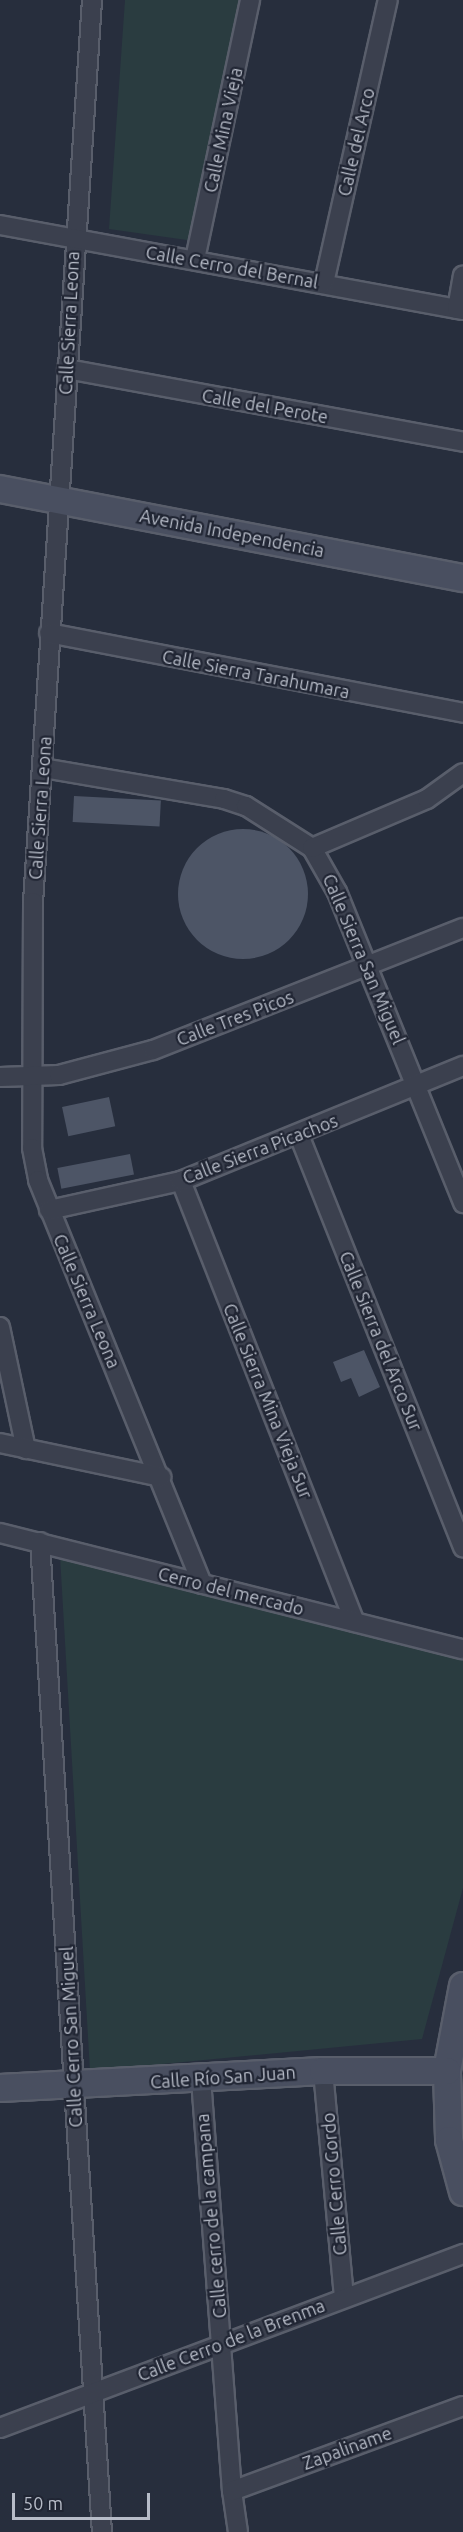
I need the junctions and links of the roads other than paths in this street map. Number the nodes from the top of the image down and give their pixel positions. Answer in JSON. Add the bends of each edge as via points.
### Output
{"nodes":[{"id":1,"x":92,"y":0,"type":"edge"},
{"id":2,"x":250,"y":0,"type":"edge"},
{"id":3,"x":388,"y":0,"type":"edge"},
{"id":4,"x":0,"y":225,"type":"edge"},
{"id":5,"x":74,"y":240,"type":"junction"},
{"id":6,"x":195,"y":260,"type":"junction"},
{"id":7,"x":463,"y":276,"type":"edge"},
{"id":8,"x":324,"y":283,"type":"junction"},
{"id":9,"x":460,"y":310,"type":"edge"},
{"id":10,"x":68,"y":369,"type":"junction"},
{"id":11,"x":463,"y":442,"type":"edge"},
{"id":12,"x":0,"y":489,"type":"edge"},
{"id":13,"x":58,"y":500,"type":"junction"},
{"id":14,"x":463,"y":578,"type":"edge"},
{"id":15,"x":50,"y":633,"type":"junction"},
{"id":16,"x":463,"y":713,"type":"edge"},
{"id":17,"x":43,"y":768,"type":"junction"},
{"id":18,"x":463,"y":774,"type":"edge"},
{"id":19,"x":312,"y":848,"type":"junction"},
{"id":20,"x":463,"y":928,"type":"edge"},
{"id":21,"x":367,"y":966,"type":"junction"},
{"id":22,"x":463,"y":1066,"type":"edge"},
{"id":23,"x":0,"y":1077,"type":"edge"},
{"id":24,"x":33,"y":1078,"type":"junction"},
{"id":25,"x":417,"y":1085,"type":"junction"},
{"id":26,"x":299,"y":1135,"type":"junction"},
{"id":27,"x":181,"y":1181,"type":"junction"},
{"id":28,"x":463,"y":1203,"type":"edge"},
{"id":29,"x":50,"y":1210,"type":"junction"},
{"id":30,"x":0,"y":1327,"type":"edge"},
{"id":31,"x":0,"y":1443,"type":"edge"},
{"id":32,"x":27,"y":1449,"type":"junction"},
{"id":33,"x":161,"y":1477,"type":"junction"},
{"id":34,"x":0,"y":1533,"type":"edge"},
{"id":35,"x":40,"y":1542,"type":"junction"},
{"id":36,"x":463,"y":1548,"type":"edge"},
{"id":37,"x":202,"y":1584,"type":"junction"},
{"id":38,"x":355,"y":1622,"type":"junction"},
{"id":39,"x":463,"y":1649,"type":"edge"},
{"id":40,"x":463,"y":1986,"type":"edge"},
{"id":41,"x":323,"y":2071,"type":"junction"},
{"id":42,"x":447,"y":2071,"type":"junction"},
{"id":43,"x":201,"y":2079,"type":"junction"},
{"id":44,"x":75,"y":2086,"type":"junction"},
{"id":45,"x":0,"y":2088,"type":"edge"},
{"id":46,"x":463,"y":2192,"type":"edge"},
{"id":47,"x":463,"y":2254,"type":"edge"},
{"id":48,"x":344,"y":2296,"type":"junction"},
{"id":49,"x":222,"y":2345,"type":"junction"},
{"id":50,"x":93,"y":2393,"type":"junction"},
{"id":51,"x":463,"y":2406,"type":"edge"},
{"id":52,"x":0,"y":2428,"type":"edge"},
{"id":53,"x":232,"y":2491,"type":"junction"},
{"id":54,"x":102,"y":2532,"type":"edge"},
{"id":55,"x":238,"y":2532,"type":"edge"}],
"edges":[{"from":1,"to":5,"type":"street","name":"Calle Sierra Leona"},
{"from":2,"to":6,"type":"street","name":"Calle Mina Vieja"},
{"from":3,"to":8,"type":"street","name":"Calle del Arco"},
{"from":4,"to":5,"type":"street","name":"Calle Cerro del Bernal"},
{"from":5,"to":6,"type":"street","name":"Calle Cerro del Bernal"},
{"from":5,"to":10,"type":"street","name":"Calle Sierra Leona"},
{"from":6,"to":8,"type":"street","name":"Calle Cerro del Bernal"},
{"from":7,"to":9,"type":"street"},
{"from":8,"to":9,"type":"street","name":"Calle Cerro del Bernal"},
{"from":10,"to":11,"type":"street","name":"Calle del Perote"},
{"from":10,"to":13,"type":"street","name":"Calle Sierra Leona"},
{"from":12,"to":13,"type":"street","name":"Avenida Independencia"},
{"from":13,"to":14,"type":"street","name":"Avenida Independencia"},
{"from":13,"to":15,"type":"street","name":"Calle Sierra Leona"},
{"from":15,"to":16,"type":"street","name":"Calle Sierra Tarahumara"},
{"from":15,"to":17,"type":"street","name":"Calle Sierra Leona"},
{"from":17,"to":19,"type":"street","name":"Calle Sierra San Miguel","via":[[224,799],[246,806]]},
{"from":17,"to":24,"type":"street","name":"Calle Sierra Leona","via":[[33,902]]},
{"from":18,"to":19,"type":"street","via":[[427,799]]},
{"from":19,"to":21,"type":"street","name":"Calle Sierra San Miguel","via":[[338,892]]},
{"from":20,"to":21,"type":"street","name":"Calle Tres Picos"},
{"from":21,"to":24,"type":"street","name":"Calle Tres Picos","via":[[153,1050],[98,1066]]},
{"from":21,"to":25,"type":"street","name":"Calle Sierra San Miguel"},
{"from":22,"to":25,"type":"street","name":"Calle Sierra Picachos"},
{"from":23,"to":24,"type":"street","name":"Calle Tres Picos"},
{"from":24,"to":29,"type":"street","name":"Calle Sierra Leona","via":[[32,1148]]},
{"from":25,"to":26,"type":"street","name":"Calle Sierra Picachos"},
{"from":25,"to":28,"type":"street","name":"Calle Sierra San Miguel"},
{"from":26,"to":27,"type":"street","name":"Calle Sierra Picachos"},
{"from":26,"to":36,"type":"street","name":"Calle Sierra del Arco Sur"},
{"from":27,"to":29,"type":"street","name":"Calle Sierra Picachos"},
{"from":27,"to":38,"type":"street","name":"Calle Sierra Mina Vieja Sur"},
{"from":29,"to":33,"type":"street","name":"Calle Sierra Leona"},
{"from":30,"to":32,"type":"street"},
{"from":31,"to":32,"type":"street"},
{"from":32,"to":33,"type":"street"},
{"from":33,"to":37,"type":"street","name":"Calle Sierra Leona"},
{"from":34,"to":35,"type":"street","name":"Cerro del mercado"},
{"from":35,"to":37,"type":"street","name":"Cerro del mercado"},
{"from":35,"to":44,"type":"street","name":"Calle Cerro San Miguel"},
{"from":37,"to":38,"type":"street","name":"Cerro del mercado"},
{"from":38,"to":39,"type":"street","name":"Cerro del mercado"},
{"from":40,"to":42,"type":"street"},
{"from":41,"to":42,"type":"street","name":"Calle Río San Juan"},
{"from":41,"to":43,"type":"street","name":"Calle Río San Juan"},
{"from":41,"to":48,"type":"street","name":"Calle Cerro Gordo"},
{"from":42,"to":46,"type":"street","via":[[449,2140]]},
{"from":43,"to":44,"type":"street","name":"Calle Río San Juan"},
{"from":43,"to":49,"type":"street","name":"Calle cerro de la campana"},
{"from":44,"to":45,"type":"street","name":"Calle Río San Juan"},
{"from":44,"to":50,"type":"street","name":"Calle Cerro San Miguel"},
{"from":47,"to":48,"type":"street","name":"Calle Cerro de la Brenma"},
{"from":48,"to":49,"type":"street","name":"Calle Cerro de la Brenma"},
{"from":49,"to":50,"type":"street","name":"Calle Cerro de la Brenma"},
{"from":49,"to":53,"type":"street","name":"Calle cerro de la campana"},
{"from":50,"to":52,"type":"street","name":"Calle Cerro de la Brenma"},
{"from":50,"to":54,"type":"street","name":"Calle Cerro San Miguel"},
{"from":51,"to":53,"type":"street","name":"Zapaliname"},
{"from":53,"to":55,"type":"street","name":"Calle cerro de la campana"}]}
